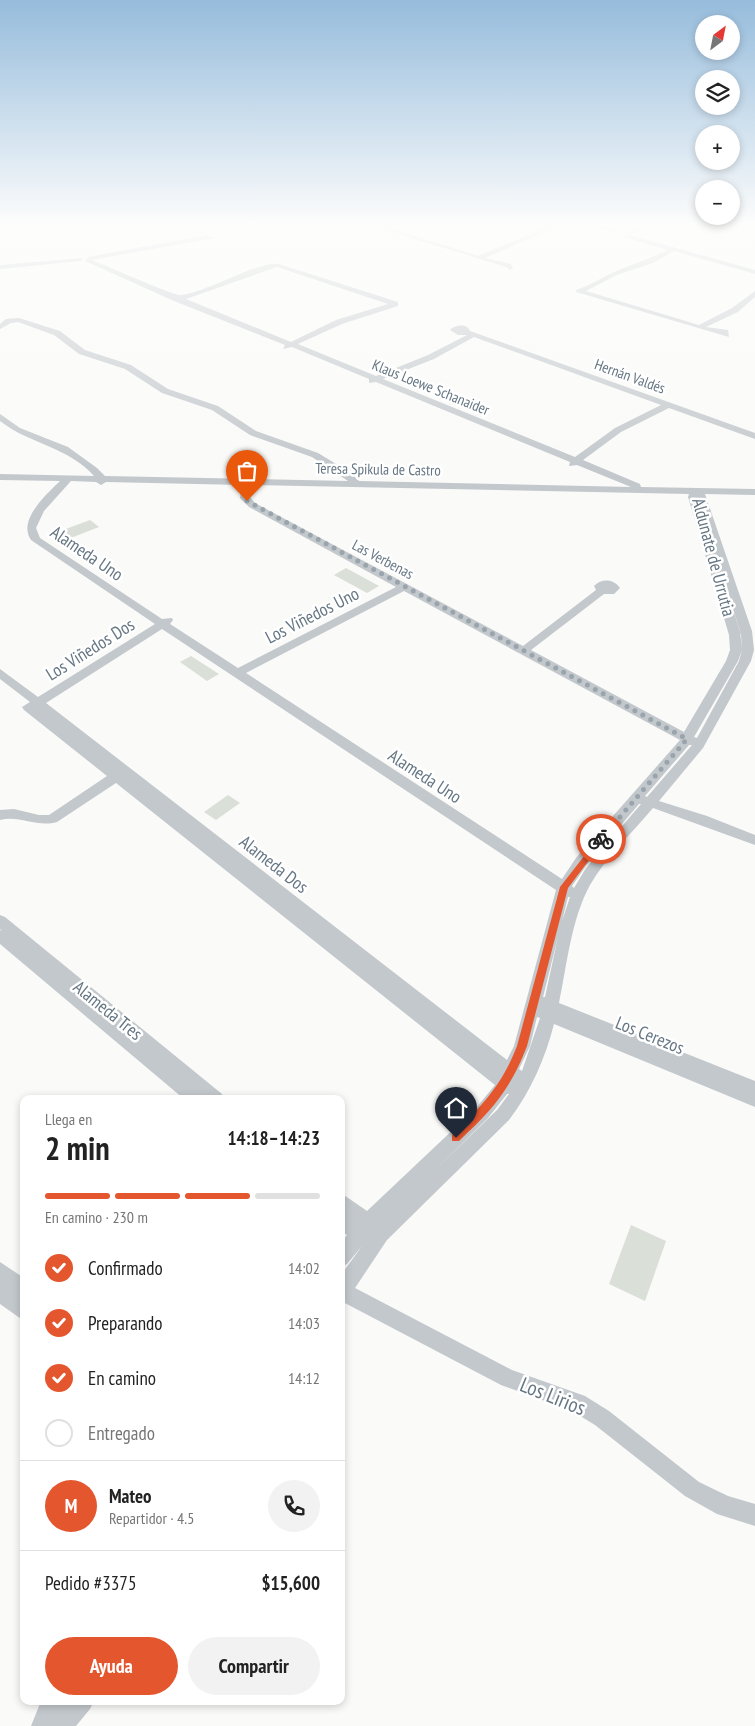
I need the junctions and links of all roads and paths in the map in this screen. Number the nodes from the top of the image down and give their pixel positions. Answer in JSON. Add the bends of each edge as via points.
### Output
{"nodes":[{"id":1,"x":191,"y":307,"type":"edge"},
{"id":2,"x":374,"y":307,"type":"edge"},
{"id":3,"x":634,"y":307,"type":"edge"},
{"id":4,"x":738,"y":307,"type":"edge"},
{"id":5,"x":0,"y":327,"type":"edge"},
{"id":6,"x":700,"y":327,"type":"junction"},
{"id":7,"x":716,"y":332,"type":"dead end"},
{"id":8,"x":288,"y":346,"type":"junction"},
{"id":9,"x":373,"y":381,"type":"junction"},
{"id":10,"x":668,"y":405,"type":"junction"},
{"id":11,"x":0,"y":417,"type":"edge"},
{"id":12,"x":755,"y":436,"type":"edge"},
{"id":13,"x":573,"y":463,"type":"junction"},
{"id":14,"x":0,"y":477,"type":"edge"},
{"id":15,"x":101,"y":482,"type":"junction"},
{"id":16,"x":65,"y":483,"type":"junction"},
{"id":17,"x":0,"y":484,"type":"edge"},
{"id":18,"x":246,"y":485,"type":"junction"},
{"id":19,"x":358,"y":487,"type":"junction"},
{"id":20,"x":607,"y":492,"type":"junction"},
{"id":21,"x":755,"y":492,"type":"edge"},
{"id":22,"x":646,"y":493,"type":"junction"},
{"id":23,"x":697,"y":495,"type":"junction"},
{"id":24,"x":755,"y":498,"type":"edge"},
{"id":25,"x":401,"y":585,"type":"junction"},
{"id":26,"x":602,"y":591,"type":"dead end"},
{"id":27,"x":165,"y":621,"type":"junction"},
{"id":28,"x":524,"y":650,"type":"junction"},
{"id":29,"x":746,"y":651,"type":"edge"},
{"id":30,"x":238,"y":670,"type":"junction"},
{"id":31,"x":0,"y":673,"type":"edge"},
{"id":32,"x":0,"y":684,"type":"edge"},
{"id":33,"x":34,"y":705,"type":"junction"},
{"id":34,"x":693,"y":742,"type":"junction"},
{"id":35,"x":120,"y":773,"type":"junction"},
{"id":36,"x":643,"y":801,"type":"junction"},
{"id":37,"x":0,"y":815,"type":"edge"},
{"id":38,"x":755,"y":840,"type":"edge"},
{"id":39,"x":566,"y":884,"type":"junction"},
{"id":40,"x":578,"y":892,"type":"junction"},
{"id":41,"x":0,"y":921,"type":"edge"},
{"id":42,"x":0,"y":936,"type":"edge"},
{"id":43,"x":532,"y":1003,"type":"junction"},
{"id":44,"x":548,"y":1009,"type":"junction"},
{"id":45,"x":508,"y":1078,"type":"junction"},
{"id":46,"x":523,"y":1088,"type":"junction"},
{"id":47,"x":755,"y":1088,"type":"edge"},
{"id":48,"x":191,"y":1095,"type":"edge"},
{"id":49,"x":211,"y":1095,"type":"edge"},
{"id":50,"x":755,"y":1100,"type":"edge"},
{"id":51,"x":345,"y":1205,"type":"edge"},
{"id":52,"x":345,"y":1221,"type":"edge"},
{"id":53,"x":370,"y":1233,"type":"junction"},
{"id":54,"x":345,"y":1255,"type":"edge"},
{"id":55,"x":0,"y":1271,"type":"edge"},
{"id":56,"x":345,"y":1285,"type":"edge"},
{"id":57,"x":20,"y":1287,"type":"edge"},
{"id":58,"x":0,"y":1292,"type":"edge"},
{"id":59,"x":345,"y":1293,"type":"edge"},
{"id":60,"x":20,"y":1309,"type":"edge"},
{"id":61,"x":755,"y":1514,"type":"edge"},
{"id":62,"x":51,"y":1705,"type":"edge"},
{"id":63,"x":79,"y":1705,"type":"edge"},
{"id":64,"x":43,"y":1726,"type":"edge"},
{"id":65,"x":61,"y":1726,"type":"edge"}],
"edges":[{"from":1,"to":8,"type":"street","name":"Klaus Loewe Schanaider"},
{"from":2,"to":8,"type":"street"},
{"from":3,"to":6,"type":"street"},
{"from":4,"to":6,"type":"street"},
{"from":5,"to":19,"type":"street","via":[[8,321],[21,320],[57,333],[86,354],[132,369],[165,391],[215,408],[253,433],[312,453]]},
{"from":6,"to":7,"type":"street"},
{"from":8,"to":9,"type":"street","name":"Klaus Loewe Schanaider"},
{"from":9,"to":10,"type":"street","name":"Hernán Valdés","via":[[427,359],[470,333],[552,362],[561,370],[582,374]]},
{"from":9,"to":13,"type":"street","name":"Klaus Loewe Schanaider"},
{"from":10,"to":12,"type":"street","name":"Hernán Valdés"},
{"from":10,"to":13,"type":"street","name":"Hernán Valdés","via":[[618,430]]},
{"from":11,"to":15,"type":"street","via":[[17,430],[65,448],[97,472]]},
{"from":13,"to":20,"type":"street","name":"Klaus Loewe Schanaider","via":[[602,479]]},
{"from":13,"to":22,"type":"street","name":"Klaus Loewe Schanaider"},
{"from":14,"to":16,"type":"street","name":"Teresa Spikula de Castro"},
{"from":15,"to":16,"type":"street","name":"Teresa Spikula de Castro"},
{"from":15,"to":18,"type":"street","name":"Teresa Spikula de Castro"},
{"from":16,"to":17,"type":"street","name":"Teresa Spikula de Castro"},
{"from":16,"to":27,"type":"street","name":"Alameda Uno","via":[[32,523],[31,532],[35,539]]},
{"from":18,"to":19,"type":"street","name":"Teresa Spikula de Castro"},
{"from":18,"to":25,"type":"street","name":"Las Verbenas","via":[[245,498],[252,505]]},
{"from":19,"to":20,"type":"street","name":"Teresa Spikula de Castro"},
{"from":20,"to":22,"type":"street","name":"Teresa Spikula de Castro"},
{"from":21,"to":23,"type":"street","name":"Teresa Spikula de Castro"},
{"from":22,"to":23,"type":"street","name":"Teresa Spikula de Castro"},
{"from":23,"to":24,"type":"street","name":"Teresa Spikula de Castro"},
{"from":23,"to":29,"type":"street","name":"Aldunate de Urrutia","via":[[744,624]]},
{"from":25,"to":28,"type":"street","name":"Las Verbenas"},
{"from":25,"to":30,"type":"street","name":"Los Viñedos Uno"},
{"from":26,"to":28,"type":"street"},
{"from":27,"to":30,"type":"street","name":"Alameda Uno"},
{"from":27,"to":33,"type":"street","name":"Los Viñedos Dos"},
{"from":28,"to":34,"type":"street","name":"Las Verbenas"},
{"from":29,"to":34,"type":"street","name":"Aldunate de Urrutia","via":[[742,668]]},
{"from":30,"to":39,"type":"street","name":"Alameda Uno"},
{"from":31,"to":33,"type":"street","name":"Alameda Dos"},
{"from":32,"to":33,"type":"street","name":"Alameda Dos"},
{"from":33,"to":35,"type":"street","name":"Alameda Dos"},
{"from":34,"to":36,"type":"street","name":"Aldunate de Urrutia"},
{"from":35,"to":37,"type":"street","via":[[52,819],[42,820],[15,812]]},
{"from":35,"to":45,"type":"street","name":"Alameda Dos"},
{"from":36,"to":38,"type":"street"},
{"from":36,"to":39,"type":"street","name":"Aldunate de Urrutia"},
{"from":36,"to":40,"type":"street","name":"Aldunate de Urrutia"},
{"from":39,"to":40,"type":"street","name":"Alameda Uno"},
{"from":39,"to":43,"type":"street","name":"Aldunate de Urrutia"},
{"from":40,"to":44,"type":"street","name":"Aldunate de Urrutia"},
{"from":41,"to":49,"type":"street","name":"Alameda Tres"},
{"from":42,"to":48,"type":"street","name":"Alameda Tres"},
{"from":43,"to":44,"type":"street","name":"Los Cerezos"},
{"from":43,"to":45,"type":"street","name":"Aldunate de Urrutia","via":[[522,1046]]},
{"from":44,"to":46,"type":"street","name":"Aldunate de Urrutia","via":[[536,1058]]},
{"from":44,"to":47,"type":"street","name":"Los Cerezos"},
{"from":44,"to":50,"type":"street","name":"Los Cerezos"},
{"from":45,"to":46,"type":"street","name":"Alameda Dos"},
{"from":45,"to":53,"type":"street","name":"Aldunate de Urrutia","via":[[482,1113]]},
{"from":46,"to":53,"type":"street","name":"Aldunate de Urrutia","via":[[496,1122]]},
{"from":51,"to":53,"type":"street"},
{"from":52,"to":53,"type":"street"},
{"from":53,"to":54,"type":"street","name":"Aldunate de Urrutia"},
{"from":53,"to":56,"type":"street","name":"Aldunate de Urrutia"},
{"from":55,"to":57,"type":"street"},
{"from":58,"to":60,"type":"street"},
{"from":59,"to":61,"type":"street","name":"Los Lirios","via":[[508,1378],[578,1403],[692,1489],[724,1506]]},
{"from":62,"to":64,"type":"street"},
{"from":63,"to":65,"type":"street"}]}
